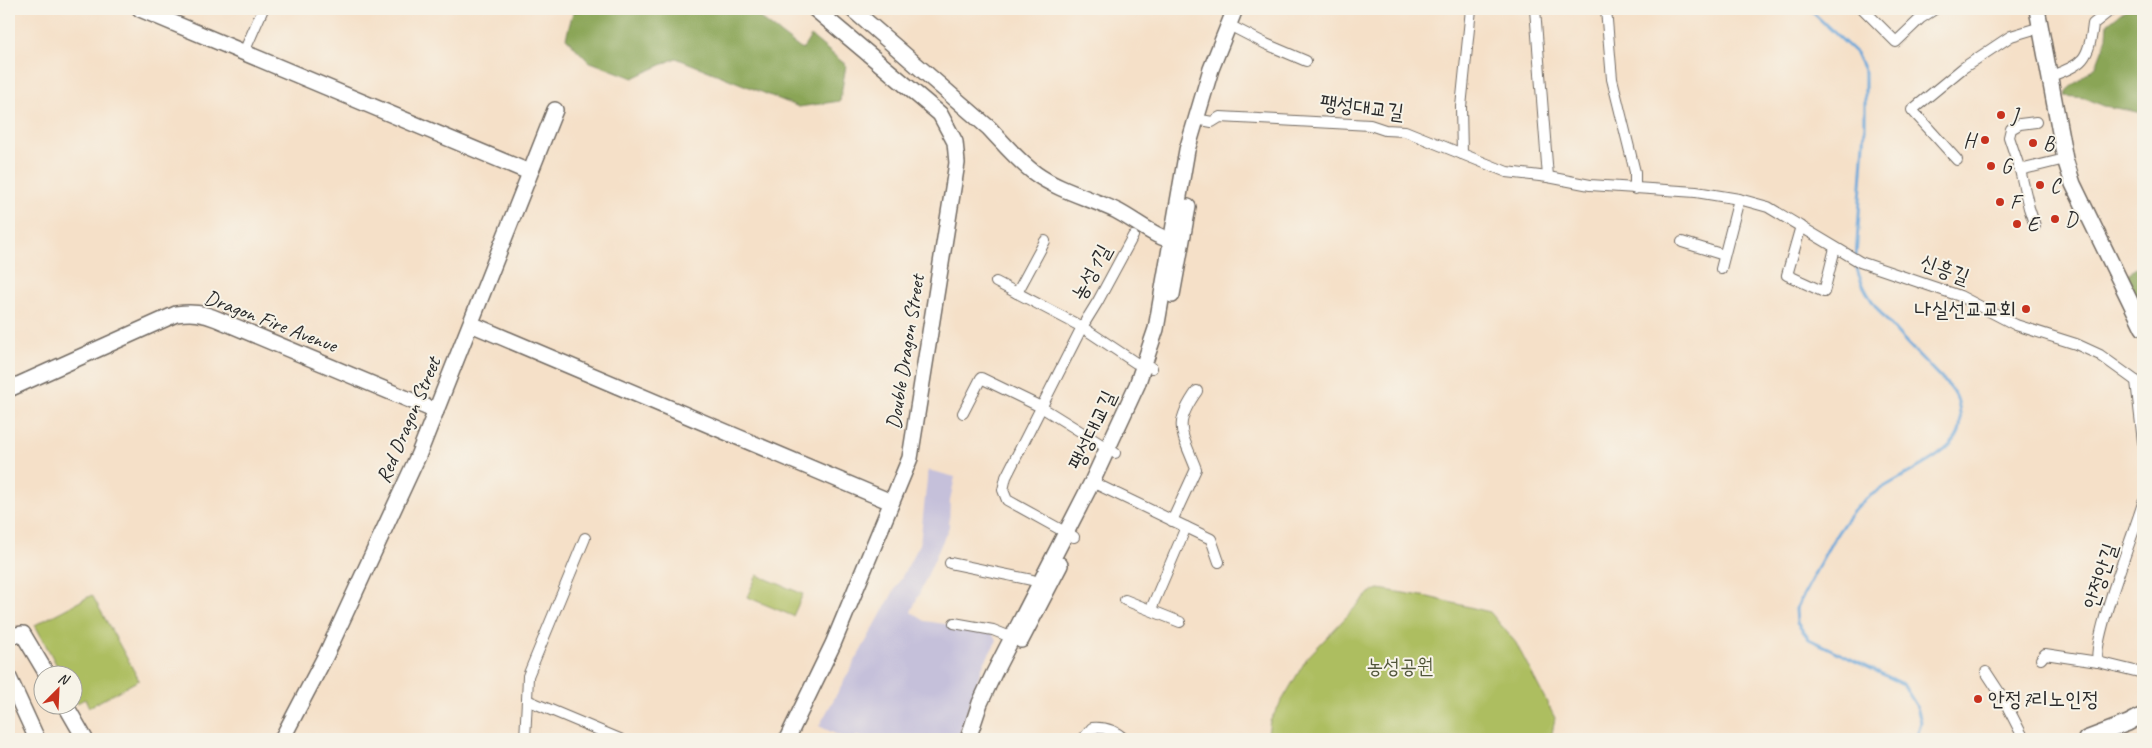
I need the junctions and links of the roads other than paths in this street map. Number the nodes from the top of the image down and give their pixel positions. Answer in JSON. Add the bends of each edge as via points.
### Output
{"nodes":[{"id":1,"x":140,"y":9,"type":"edge"},
{"id":2,"x":263,"y":9,"type":"edge"},
{"id":3,"x":815,"y":9,"type":"edge"},
{"id":4,"x":852,"y":9,"type":"edge"},
{"id":5,"x":1235,"y":9,"type":"edge"},
{"id":6,"x":1244,"y":9,"type":"edge"},
{"id":7,"x":1471,"y":9,"type":"edge"},
{"id":8,"x":1535,"y":9,"type":"edge"},
{"id":9,"x":1606,"y":9,"type":"edge"},
{"id":10,"x":1863,"y":9,"type":"edge"},
{"id":11,"x":1935,"y":9,"type":"edge"},
{"id":12,"x":2038,"y":9,"type":"edge"},
{"id":13,"x":2112,"y":9,"type":"edge"},
{"id":14,"x":1232,"y":27,"type":"junction"},
{"id":15,"x":2041,"y":27,"type":"junction"},
{"id":16,"x":244,"y":52,"type":"junction"},
{"id":17,"x":1306,"y":61,"type":"dead end"},
{"id":18,"x":2050,"y":76,"type":"junction"},
{"id":19,"x":555,"y":110,"type":"dead end"},
{"id":20,"x":1200,"y":120,"type":"junction"},
{"id":21,"x":2036,"y":122,"type":"dead end"},
{"id":22,"x":1462,"y":154,"type":"junction"},
{"id":23,"x":2065,"y":159,"type":"junction"},
{"id":24,"x":1957,"y":160,"type":"dead end"},
{"id":25,"x":2020,"y":170,"type":"junction"},
{"id":26,"x":529,"y":172,"type":"junction"},
{"id":27,"x":1548,"y":177,"type":"junction"},
{"id":28,"x":1635,"y":188,"type":"junction"},
{"id":29,"x":1739,"y":198,"type":"junction"},
{"id":30,"x":1800,"y":226,"type":"junction"},
{"id":31,"x":2035,"y":226,"type":"dead end"},
{"id":32,"x":1133,"y":236,"type":"dead end"},
{"id":33,"x":1045,"y":241,"type":"dead end"},
{"id":34,"x":1176,"y":242,"type":"junction"},
{"id":35,"x":1682,"y":242,"type":"dead end"},
{"id":36,"x":1835,"y":248,"type":"junction"},
{"id":37,"x":1724,"y":255,"type":"junction"},
{"id":38,"x":1721,"y":269,"type":"dead end"},
{"id":39,"x":996,"y":282,"type":"dead end"},
{"id":40,"x":1017,"y":293,"type":"junction"},
{"id":41,"x":471,"y":324,"type":"junction"},
{"id":42,"x":1082,"y":327,"type":"junction"},
{"id":43,"x":2143,"y":328,"type":"edge"},
{"id":44,"x":1148,"y":367,"type":"junction"},
{"id":45,"x":2140,"y":379,"type":"edge"},
{"id":46,"x":9,"y":389,"type":"edge"},
{"id":47,"x":1197,"y":391,"type":"dead end"},
{"id":48,"x":1041,"y":407,"type":"junction"},
{"id":49,"x":436,"y":411,"type":"junction"},
{"id":50,"x":963,"y":413,"type":"dead end"},
{"id":51,"x":2143,"y":442,"type":"edge"},
{"id":52,"x":1111,"y":451,"type":"junction"},
{"id":53,"x":1095,"y":483,"type":"junction"},
{"id":54,"x":891,"y":502,"type":"junction"},
{"id":55,"x":2143,"y":503,"type":"edge"},
{"id":56,"x":1172,"y":521,"type":"junction"},
{"id":57,"x":1186,"y":527,"type":"junction"},
{"id":58,"x":1070,"y":535,"type":"junction"},
{"id":59,"x":585,"y":538,"type":"dead end"},
{"id":60,"x":1219,"y":562,"type":"dead end"},
{"id":61,"x":950,"y":563,"type":"dead end"},
{"id":62,"x":1044,"y":585,"type":"junction"},
{"id":63,"x":1125,"y":600,"type":"dead end"},
{"id":64,"x":1151,"y":609,"type":"junction"},
{"id":65,"x":1180,"y":622,"type":"dead end"},
{"id":66,"x":954,"y":623,"type":"dead end"},
{"id":67,"x":9,"y":636,"type":"edge"},
{"id":68,"x":1016,"y":639,"type":"junction"},
{"id":69,"x":2041,"y":659,"type":"dead end"},
{"id":70,"x":2098,"y":662,"type":"junction"},
{"id":71,"x":42,"y":666,"type":"edge"},
{"id":72,"x":1986,"y":672,"type":"dead end"},
{"id":73,"x":2143,"y":673,"type":"edge"},
{"id":74,"x":9,"y":678,"type":"edge"},
{"id":75,"x":527,"y":700,"type":"junction"},
{"id":76,"x":2143,"y":715,"type":"edge"},
{"id":77,"x":72,"y":716,"type":"edge"},
{"id":78,"x":2136,"y":724,"type":"edge"},
{"id":79,"x":37,"y":739,"type":"edge"},
{"id":80,"x":85,"y":739,"type":"edge"},
{"id":81,"x":282,"y":739,"type":"edge"},
{"id":82,"x":525,"y":739,"type":"edge"},
{"id":83,"x":620,"y":739,"type":"edge"},
{"id":84,"x":787,"y":739,"type":"edge"},
{"id":85,"x":968,"y":739,"type":"edge"},
{"id":86,"x":978,"y":739,"type":"edge"},
{"id":87,"x":1083,"y":739,"type":"edge"},
{"id":88,"x":1124,"y":739,"type":"edge"},
{"id":89,"x":2024,"y":739,"type":"edge"},
{"id":90,"x":2086,"y":739,"type":"edge"}],
"edges":[{"from":1,"to":16,"type":"street"},
{"from":2,"to":16,"type":"street"},
{"from":3,"to":54,"type":"street","name":"Double Dragon Street","via":[[940,114],[954,142],[956,164],[910,458]]},
{"from":4,"to":34,"type":"street","via":[[1038,175],[1117,212],[1159,237]]},
{"from":5,"to":14,"type":"street","name":"팽성대교길"},
{"from":6,"to":14,"type":"street"},
{"from":7,"to":22,"type":"street","via":[[1461,107]]},
{"from":8,"to":27,"type":"street"},
{"from":9,"to":28,"type":"street","via":[[1612,79],[1635,172]]},
{"from":10,"to":11,"type":"street","via":[[1896,42]]},
{"from":12,"to":15,"type":"street"},
{"from":13,"to":18,"type":"street","via":[[2093,24],[2085,58],[2070,69]]},
{"from":14,"to":17,"type":"street"},
{"from":14,"to":20,"type":"street","name":"팽성대교길","via":[[1211,69]]},
{"from":15,"to":18,"type":"street"},
{"from":15,"to":24,"type":"street","via":[[2011,36],[1963,68],[1912,110]]},
{"from":16,"to":26,"type":"street"},
{"from":18,"to":23,"type":"street"},
{"from":19,"to":26,"type":"street","name":"Red Dragon Street"},
{"from":20,"to":22,"type":"street","name":"팽성대교길","via":[[1212,122],[1220,117],[1370,125],[1405,131]]},
{"from":20,"to":34,"type":"street","name":"팽성대교길","via":[[1188,150]]},
{"from":21,"to":25,"type":"street","via":[[2011,128],[2009,137]]},
{"from":22,"to":27,"type":"street","name":"팽성대교길","via":[[1507,172]]},
{"from":23,"to":25,"type":"street"},
{"from":23,"to":43,"type":"street","via":[[2100,243]]},
{"from":25,"to":31,"type":"street"},
{"from":26,"to":41,"type":"street","name":"Red Dragon Street"},
{"from":27,"to":28,"type":"street","name":"팽성대교길","via":[[1590,185]]},
{"from":28,"to":29,"type":"street","name":"팽성대교길"},
{"from":29,"to":30,"type":"street","name":"신흥길","via":[[1768,207]]},
{"from":29,"to":37,"type":"street"},
{"from":30,"to":36,"type":"street","name":"신흥길"},
{"from":30,"to":36,"type":"street","via":[[1787,276],[1824,292]]},
{"from":32,"to":42,"type":"street","name":"농성1길"},
{"from":33,"to":40,"type":"street"},
{"from":34,"to":44,"type":"street","name":"팽성대교길"},
{"from":35,"to":37,"type":"street"},
{"from":36,"to":45,"type":"street","name":"신흥길","via":[[1857,260],[1960,296],[2016,325],[2076,344]]},
{"from":37,"to":38,"type":"street"},
{"from":39,"to":40,"type":"street","name":"농성1길"},
{"from":40,"to":42,"type":"street","name":"농성1길"},
{"from":41,"to":49,"type":"street","name":"Red Dragon Street"},
{"from":41,"to":54,"type":"street"},
{"from":42,"to":44,"type":"street","name":"농성1길","via":[[1136,363]]},
{"from":42,"to":48,"type":"street","name":"농성1길"},
{"from":44,"to":52,"type":"street","name":"팽성대교길"},
{"from":45,"to":51,"type":"street"},
{"from":46,"to":49,"type":"street","name":"Dragon Fire Avenue","via":[[176,314],[190,312],[217,318]]},
{"from":47,"to":56,"type":"street","via":[[1184,409],[1180,429],[1196,469]]},
{"from":48,"to":50,"type":"street","via":[[981,378]]},
{"from":48,"to":52,"type":"street"},
{"from":48,"to":58,"type":"street","name":"농성1길","via":[[1006,477],[1004,495],[1007,500]]},
{"from":49,"to":81,"type":"street","name":"Red Dragon Street","via":[[326,655]]},
{"from":52,"to":53,"type":"street","name":"팽성대교길"},
{"from":53,"to":56,"type":"street"},
{"from":53,"to":58,"type":"street","name":"팽성대교길"},
{"from":54,"to":84,"type":"street","name":"Double Dragon Street","via":[[834,644]]},
{"from":55,"to":70,"type":"street","name":"안정안길","via":[[2104,623],[2096,656]]},
{"from":56,"to":57,"type":"street"},
{"from":57,"to":60,"type":"street","via":[[1211,539]]},
{"from":57,"to":64,"type":"street"},
{"from":58,"to":62,"type":"street","name":"팽성대교길"},
{"from":59,"to":75,"type":"street","via":[[528,676]]},
{"from":61,"to":62,"type":"street"},
{"from":62,"to":68,"type":"street","name":"팽성대교길"},
{"from":63,"to":64,"type":"street"},
{"from":64,"to":65,"type":"street"},
{"from":66,"to":68,"type":"street","via":[[993,630]]},
{"from":67,"to":71,"type":"street","via":[[23,634]]},
{"from":68,"to":85,"type":"street","name":"팽성대교길","via":[[980,703]]},
{"from":68,"to":86,"type":"street"},
{"from":69,"to":70,"type":"street","via":[[2045,654]]},
{"from":70,"to":73,"type":"street"},
{"from":72,"to":89,"type":"street"},
{"from":74,"to":79,"type":"street"},
{"from":75,"to":82,"type":"street"},
{"from":75,"to":83,"type":"street"},
{"from":76,"to":78,"type":"street"},
{"from":77,"to":80,"type":"street"},
{"from":78,"to":90,"type":"street"},
{"from":87,"to":88,"type":"street","via":[[1092,728],[1102,727]]}]}
